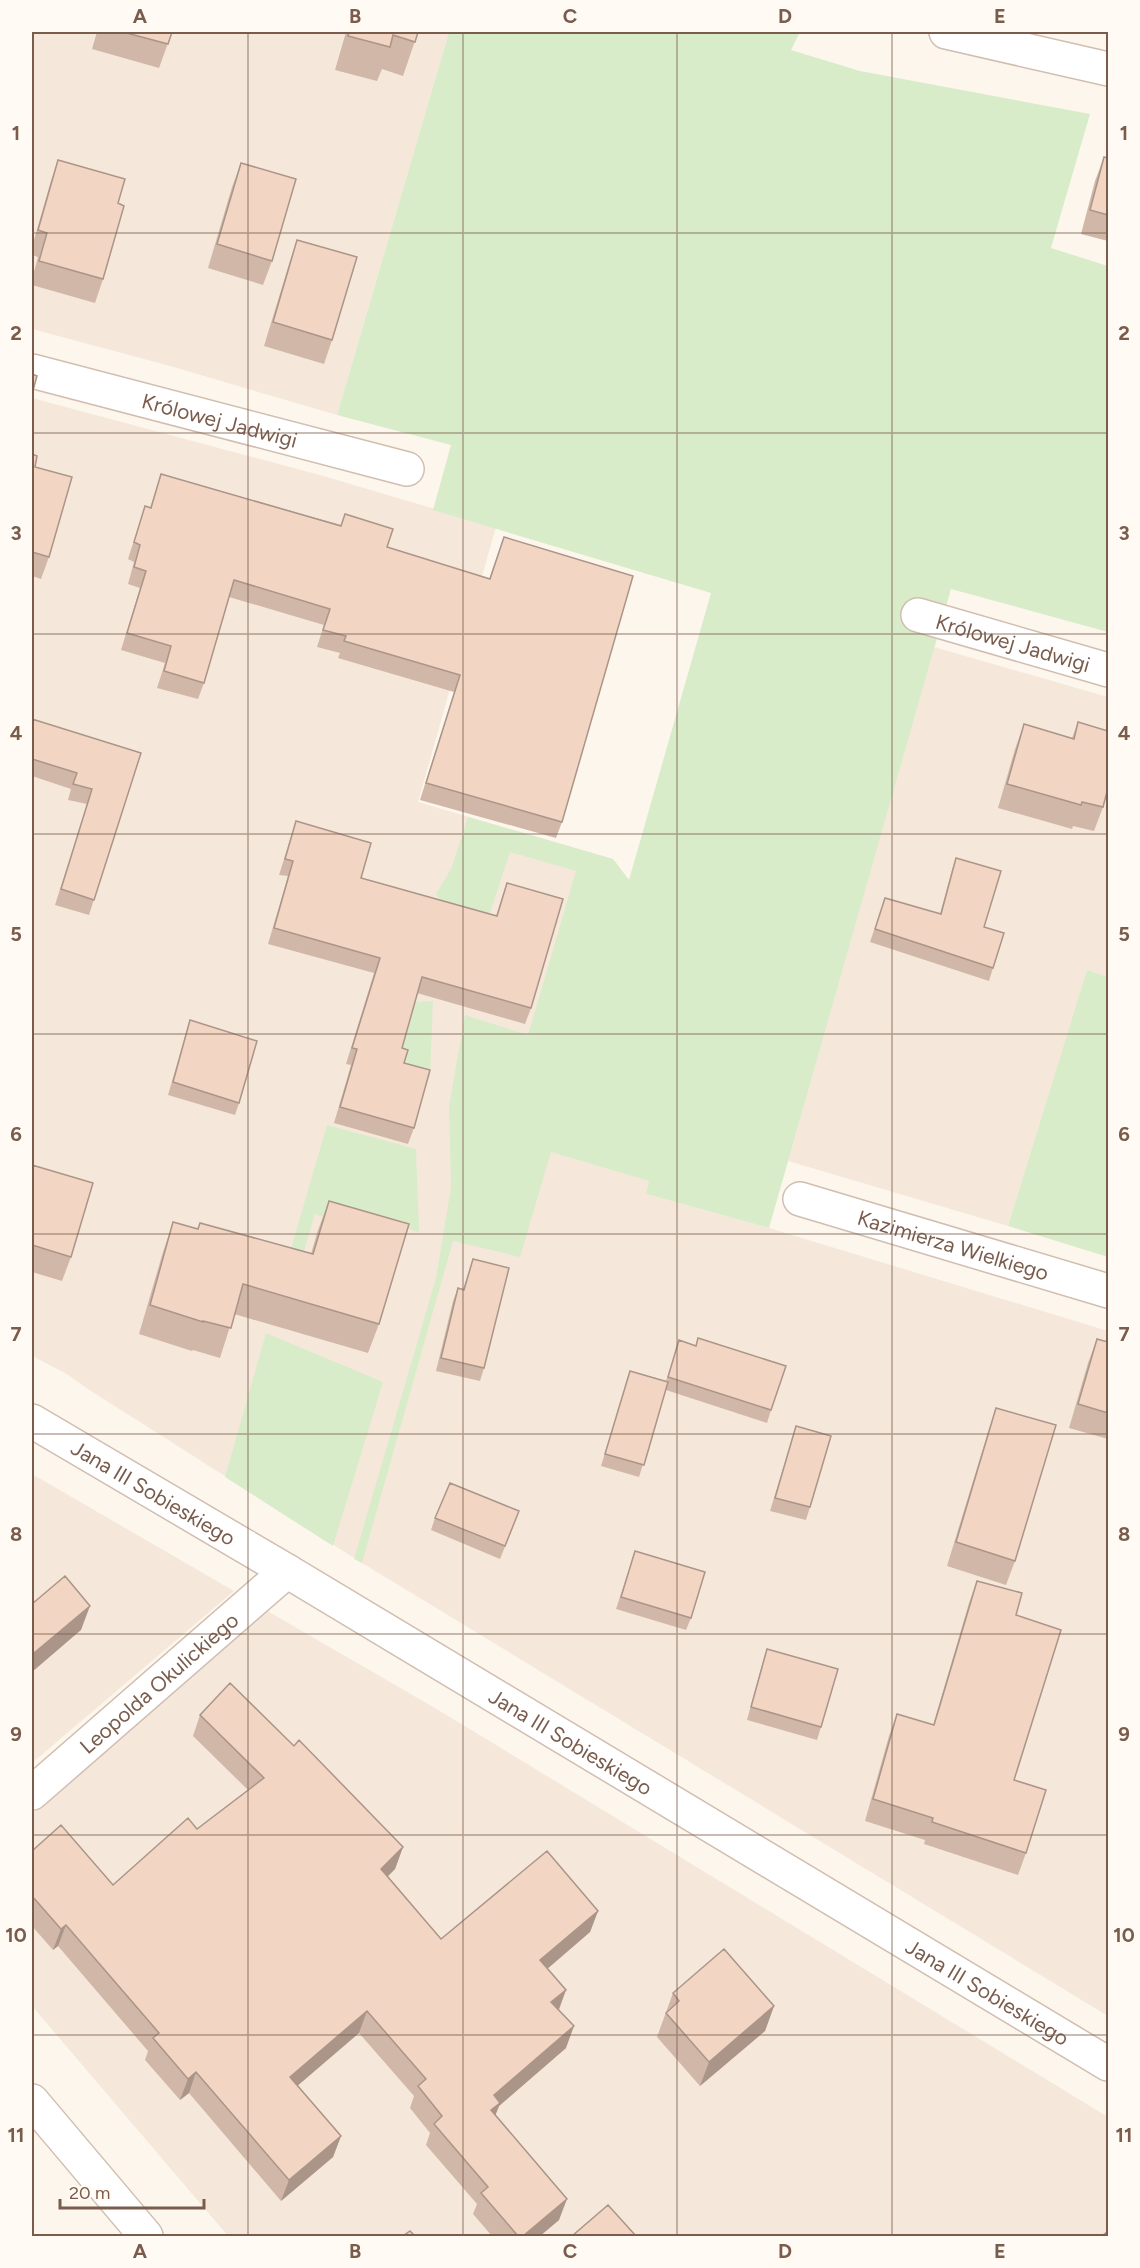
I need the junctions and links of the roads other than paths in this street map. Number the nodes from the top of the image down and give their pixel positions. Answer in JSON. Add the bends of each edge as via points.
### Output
{"nodes":[{"id":1,"x":946,"y":32,"type":"edge"},
{"id":2,"x":1108,"y":69,"type":"edge"},
{"id":3,"x":32,"y":371,"type":"edge"},
{"id":4,"x":407,"y":469,"type":"dead end"},
{"id":5,"x":918,"y":615,"type":"dead end"},
{"id":6,"x":1108,"y":670,"type":"edge"},
{"id":7,"x":800,"y":1199,"type":"dead end"},
{"id":8,"x":1108,"y":1291,"type":"edge"},
{"id":9,"x":32,"y":1421,"type":"edge"},
{"id":10,"x":287,"y":1571,"type":"junction"},
{"id":11,"x":32,"y":1793,"type":"edge"},
{"id":12,"x":1108,"y":2064,"type":"edge"},
{"id":13,"x":32,"y":2101,"type":"edge"},
{"id":14,"x":146,"y":2236,"type":"edge"}],
"edges":[{"from":1,"to":2,"type":"street"},
{"from":3,"to":4,"type":"street","name":"Królowej Jadwigi"},
{"from":5,"to":6,"type":"street","name":"Królowej Jadwigi"},
{"from":7,"to":8,"type":"street","name":"Kazimierza Wielkiego"},
{"from":9,"to":10,"type":"street","name":"Jana III Sobieskiego"},
{"from":10,"to":11,"type":"street","name":"Leopolda Okulickiego"},
{"from":10,"to":12,"type":"street","name":"Jana III Sobieskiego"},
{"from":13,"to":14,"type":"street"}]}
